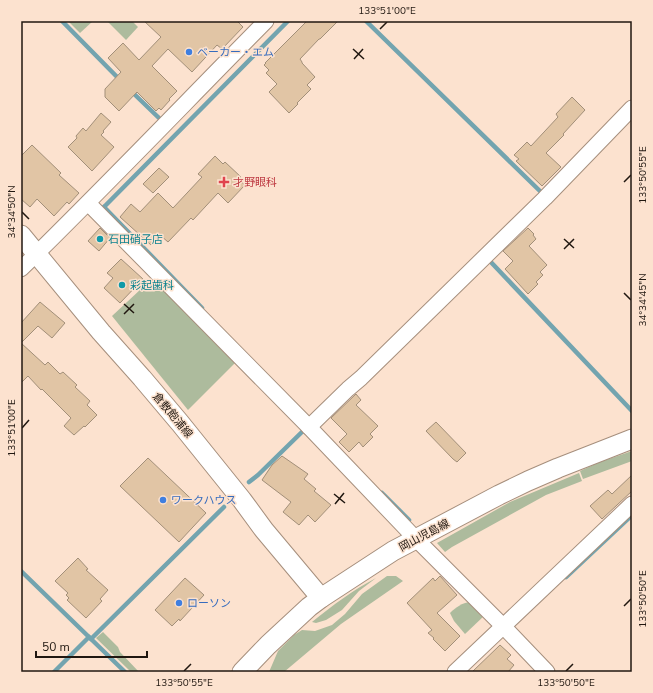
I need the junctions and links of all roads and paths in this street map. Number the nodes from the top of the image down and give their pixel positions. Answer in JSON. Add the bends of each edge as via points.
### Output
{"nodes":[{"id":1,"x":266,"y":21,"type":"edge"},
{"id":2,"x":632,"y":108,"type":"edge"},
{"id":3,"x":95,"y":209,"type":"junction"},
{"id":4,"x":21,"y":235,"type":"edge"},
{"id":5,"x":37,"y":254,"type":"junction"},
{"id":6,"x":21,"y":269,"type":"edge"},
{"id":7,"x":309,"y":427,"type":"junction"},
{"id":8,"x":632,"y":439,"type":"edge"},
{"id":9,"x":632,"y":504,"type":"edge"},
{"id":10,"x":416,"y":539,"type":"junction"},
{"id":11,"x":321,"y":598,"type":"junction"},
{"id":12,"x":506,"y":623,"type":"junction"},
{"id":13,"x":242,"y":672,"type":"edge"},
{"id":14,"x":455,"y":672,"type":"edge"},
{"id":15,"x":547,"y":672,"type":"edge"}],
"edges":[{"from":1,"to":3,"type":"street","via":[[144,145]]},
{"from":2,"to":7,"type":"street","via":[[545,198]]},
{"from":3,"to":5,"type":"street"},
{"from":3,"to":7,"type":"street"},
{"from":4,"to":5,"type":"main road","name":"倉敷飽浦線"},
{"from":5,"to":6,"type":"street"},
{"from":5,"to":11,"type":"main road","name":"倉敷飽浦線","via":[[180,423]]},
{"from":7,"to":10,"type":"street"},
{"from":8,"to":10,"type":"main road","name":"岡山児島線","via":[[528,481]]},
{"from":9,"to":12,"type":"street"},
{"from":10,"to":11,"type":"main road","name":"岡山児島線"},
{"from":10,"to":12,"type":"street"},
{"from":11,"to":13,"type":"main road","name":"岡山児島線"},
{"from":12,"to":14,"type":"street"},
{"from":12,"to":15,"type":"street"}]}
